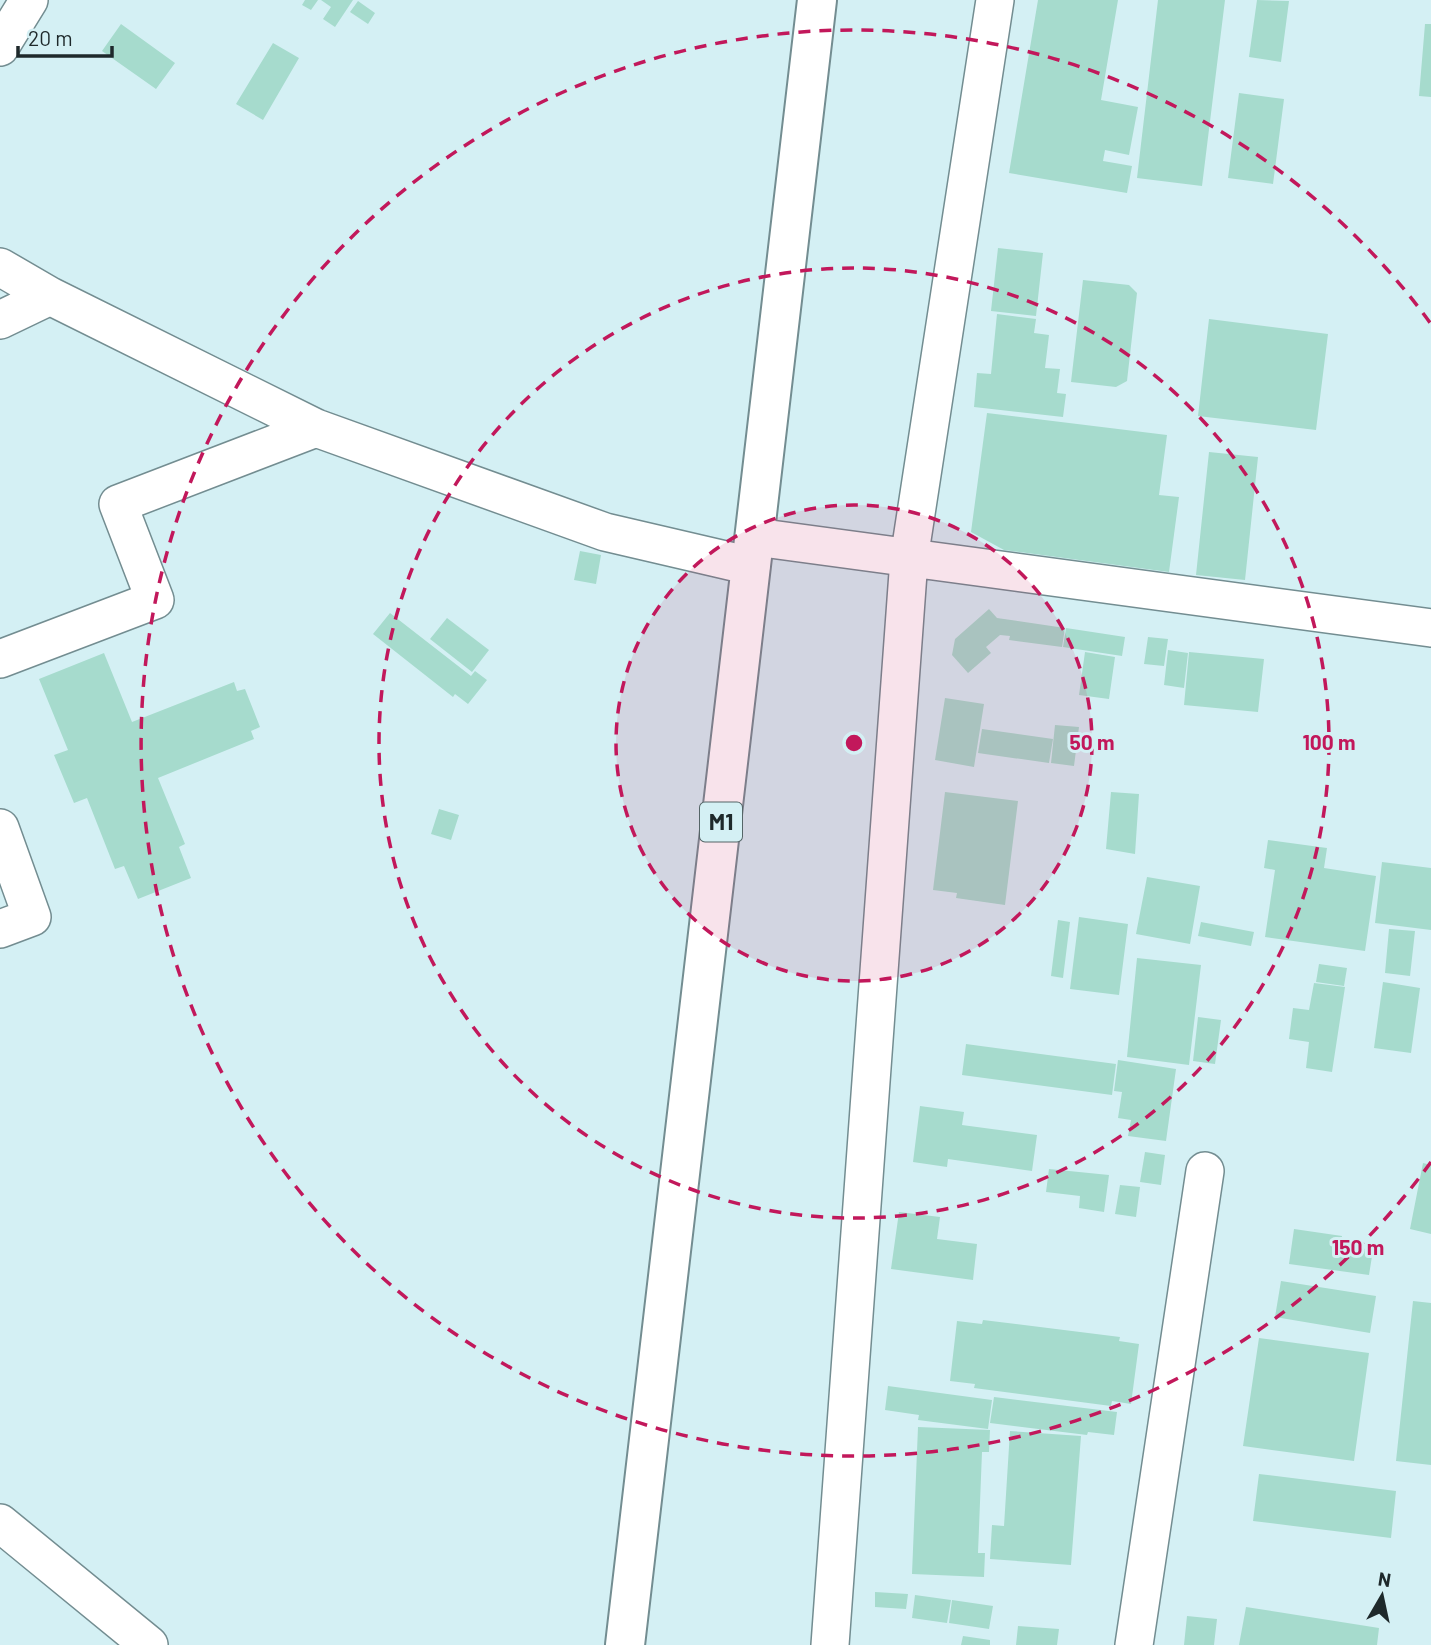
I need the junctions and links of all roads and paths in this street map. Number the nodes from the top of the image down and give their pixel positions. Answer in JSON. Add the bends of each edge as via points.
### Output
{"nodes":[{"id":1,"x":29,"y":0,"type":"edge"},
{"id":2,"x":817,"y":0,"type":"edge"},
{"id":3,"x":995,"y":0,"type":"edge"},
{"id":4,"x":0,"y":47,"type":"edge"},
{"id":5,"x":0,"y":267,"type":"edge"},
{"id":6,"x":50,"y":296,"type":"junction"},
{"id":7,"x":0,"y":320,"type":"edge"},
{"id":8,"x":316,"y":428,"type":"junction"},
{"id":9,"x":753,"y":551,"type":"junction"},
{"id":10,"x":909,"y":559,"type":"junction"},
{"id":11,"x":1431,"y":628,"type":"edge"},
{"id":12,"x":0,"y":659,"type":"edge"},
{"id":13,"x":0,"y":828,"type":"edge"},
{"id":14,"x":0,"y":929,"type":"edge"},
{"id":15,"x":1205,"y":1171,"type":"dead end"},
{"id":16,"x":0,"y":1523,"type":"edge"},
{"id":17,"x":149,"y":1645,"type":"edge"},
{"id":18,"x":625,"y":1645,"type":"edge"},
{"id":19,"x":830,"y":1645,"type":"edge"},
{"id":20,"x":1134,"y":1645,"type":"edge"}],
"edges":[{"from":1,"to":4,"type":"street"},
{"from":2,"to":9,"type":"highway","number":"M1"},
{"from":3,"to":10,"type":"street"},
{"from":5,"to":6,"type":"street"},
{"from":6,"to":7,"type":"street"},
{"from":6,"to":8,"type":"street"},
{"from":8,"to":9,"type":"street","via":[[605,533]]},
{"from":8,"to":12,"type":"street","via":[[118,504],[155,600]]},
{"from":9,"to":10,"type":"street"},
{"from":9,"to":18,"type":"highway","number":"M1"},
{"from":10,"to":11,"type":"street"},
{"from":10,"to":19,"type":"street"},
{"from":13,"to":14,"type":"street","via":[[32,918]]},
{"from":15,"to":20,"type":"street"},
{"from":16,"to":17,"type":"street"}]}
